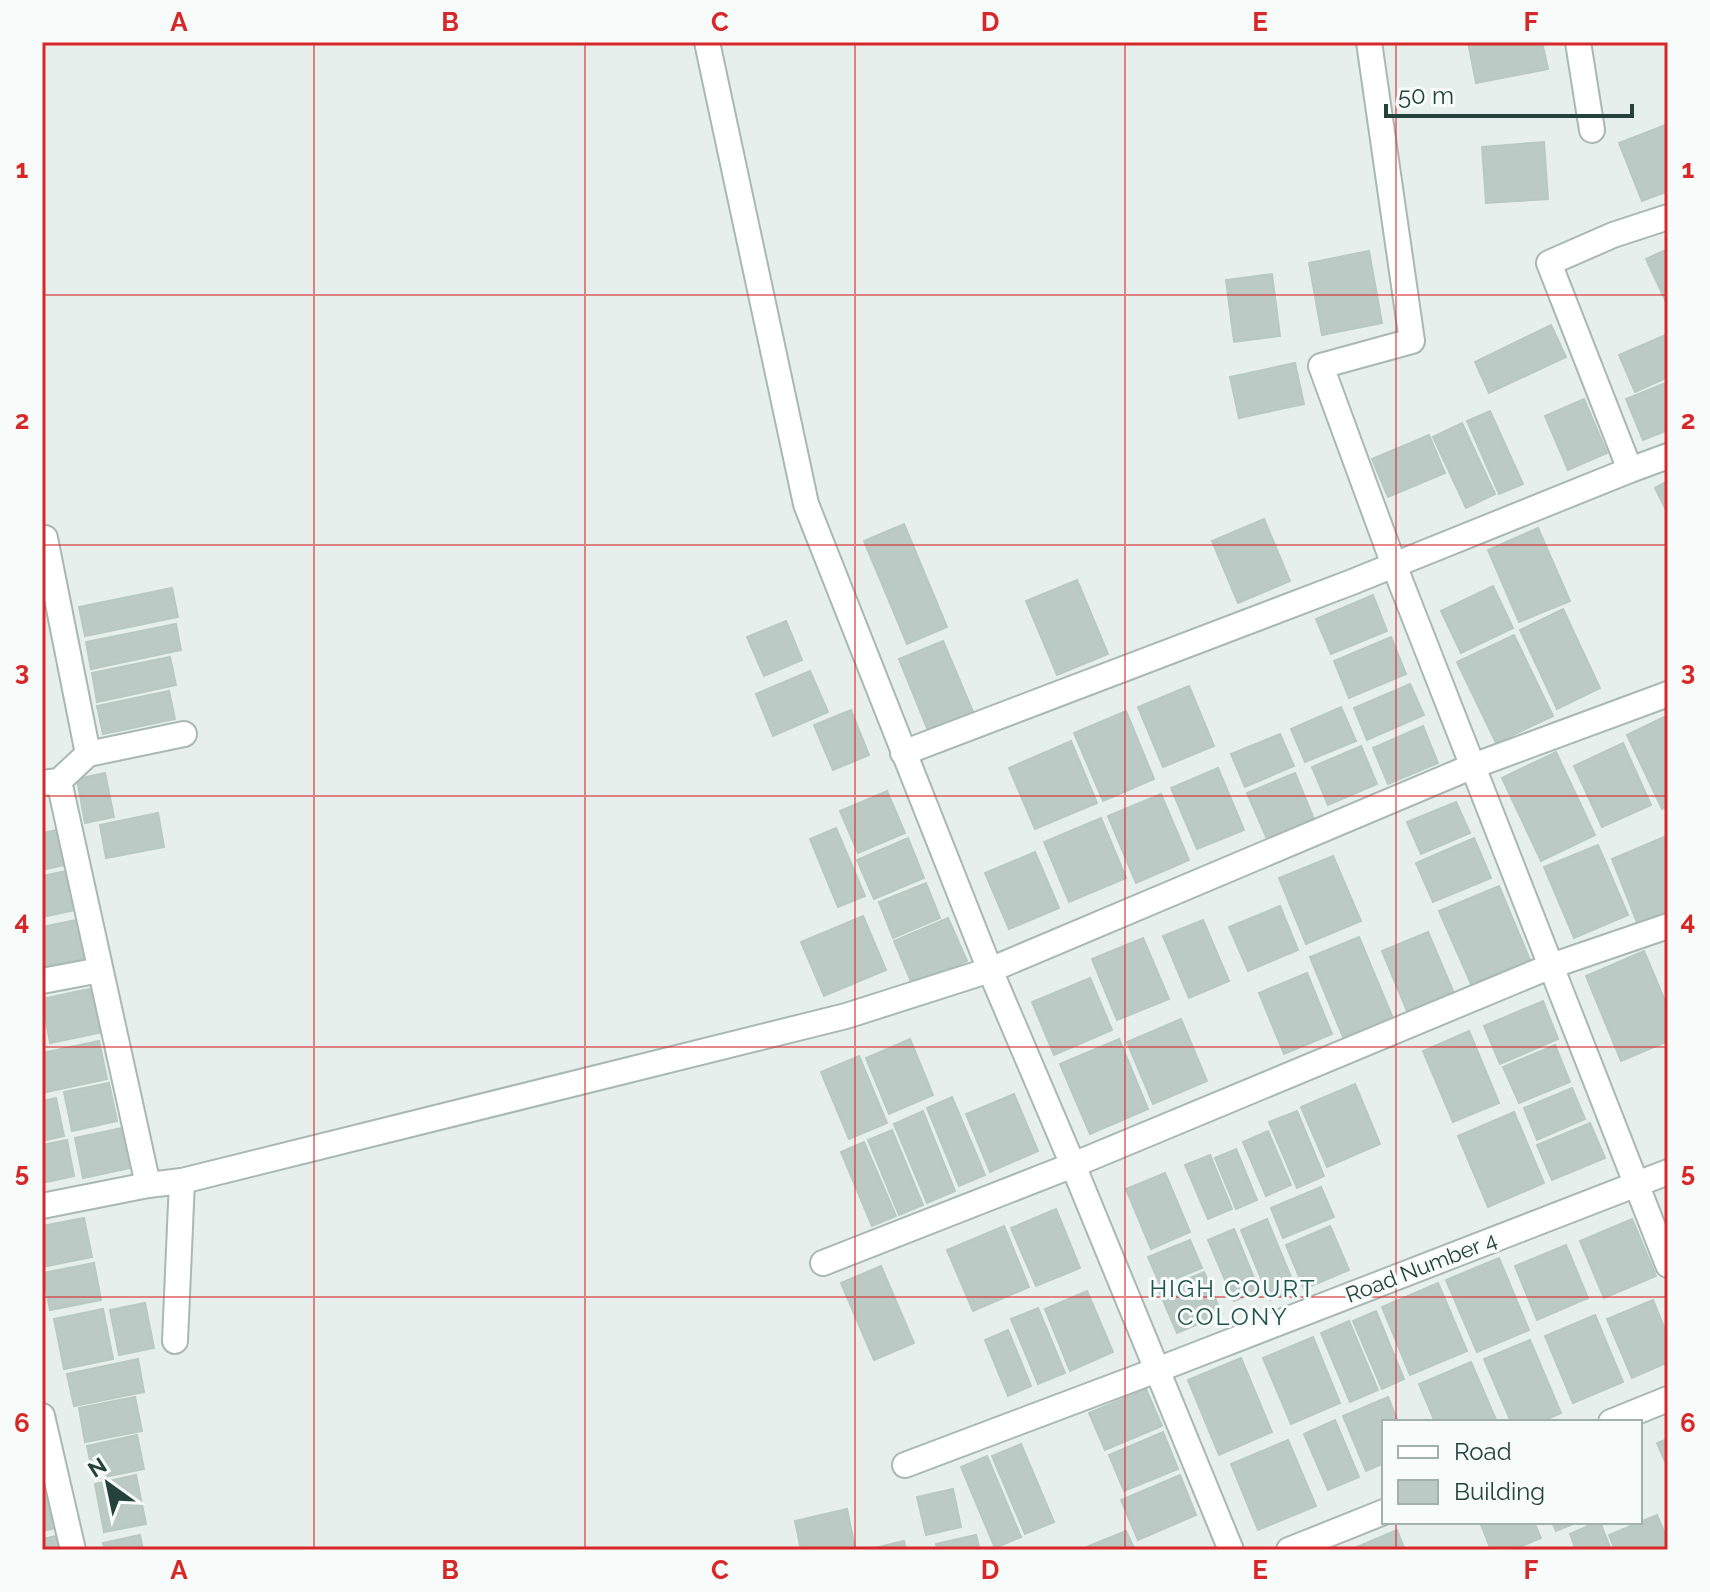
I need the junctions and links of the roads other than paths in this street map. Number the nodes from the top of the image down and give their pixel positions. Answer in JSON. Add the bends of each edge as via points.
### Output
{"nodes":[{"id":1,"x":707,"y":42,"type":"edge"},
{"id":2,"x":1369,"y":42,"type":"edge"},
{"id":3,"x":1578,"y":42,"type":"edge"},
{"id":4,"x":1592,"y":130,"type":"dead end"},
{"id":5,"x":1668,"y":217,"type":"edge"},
{"id":6,"x":1668,"y":456,"type":"edge"},
{"id":7,"x":1630,"y":470,"type":"junction"},
{"id":8,"x":45,"y":538,"type":"dead end"},
{"id":9,"x":1394,"y":565,"type":"junction"},
{"id":10,"x":1668,"y":694,"type":"edge"},
{"id":11,"x":184,"y":734,"type":"dead end"},
{"id":12,"x":903,"y":753,"type":"junction"},
{"id":13,"x":88,"y":754,"type":"junction"},
{"id":14,"x":1473,"y":766,"type":"junction"},
{"id":15,"x":51,"y":782,"type":"edge"},
{"id":16,"x":1668,"y":926,"type":"edge"},
{"id":17,"x":1551,"y":966,"type":"junction"},
{"id":18,"x":100,"y":970,"type":"junction"},
{"id":19,"x":990,"y":970,"type":"junction"},
{"id":20,"x":42,"y":981,"type":"edge"},
{"id":21,"x":1073,"y":1165,"type":"junction"},
{"id":22,"x":1668,"y":1172,"type":"edge"},
{"id":23,"x":182,"y":1181,"type":"junction"},
{"id":24,"x":1636,"y":1183,"type":"junction"},
{"id":25,"x":148,"y":1185,"type":"junction"},
{"id":26,"x":42,"y":1206,"type":"edge"},
{"id":27,"x":823,"y":1263,"type":"dead end"},
{"id":28,"x":1668,"y":1265,"type":"edge"},
{"id":29,"x":175,"y":1341,"type":"dead end"},
{"id":30,"x":1157,"y":1370,"type":"junction"},
{"id":31,"x":1668,"y":1399,"type":"edge"},
{"id":32,"x":42,"y":1416,"type":"edge"},
{"id":33,"x":1616,"y":1420,"type":"edge"},
{"id":34,"x":905,"y":1465,"type":"dead end"},
{"id":35,"x":1382,"y":1513,"type":"edge"},
{"id":36,"x":73,"y":1550,"type":"edge"},
{"id":37,"x":1231,"y":1550,"type":"edge"},
{"id":38,"x":1289,"y":1550,"type":"edge"}],
"edges":[{"from":1,"to":12,"type":"street","via":[[806,504]]},
{"from":2,"to":9,"type":"street","via":[[1412,341],[1321,366]]},
{"from":3,"to":4,"type":"street"},
{"from":5,"to":7,"type":"street","via":[[1549,263]]},
{"from":6,"to":7,"type":"street"},
{"from":7,"to":9,"type":"street"},
{"from":8,"to":13,"type":"street"},
{"from":9,"to":12,"type":"street"},
{"from":9,"to":14,"type":"street"},
{"from":10,"to":14,"type":"street"},
{"from":11,"to":13,"type":"street"},
{"from":12,"to":19,"type":"street"},
{"from":13,"to":15,"type":"street"},
{"from":14,"to":17,"type":"street"},
{"from":14,"to":19,"type":"street"},
{"from":15,"to":18,"type":"street"},
{"from":16,"to":17,"type":"street"},
{"from":17,"to":21,"type":"street"},
{"from":17,"to":24,"type":"street"},
{"from":18,"to":20,"type":"street"},
{"from":18,"to":25,"type":"street"},
{"from":19,"to":21,"type":"street"},
{"from":19,"to":23,"type":"street","via":[[846,1016]]},
{"from":21,"to":27,"type":"street"},
{"from":21,"to":30,"type":"street"},
{"from":22,"to":24,"type":"street","name":"Road Number 4"},
{"from":23,"to":25,"type":"street"},
{"from":23,"to":29,"type":"street"},
{"from":24,"to":28,"type":"street"},
{"from":24,"to":30,"type":"street","name":"Road Number 4"},
{"from":25,"to":26,"type":"street"},
{"from":30,"to":34,"type":"street","name":"Road Number 4"},
{"from":30,"to":37,"type":"street"},
{"from":31,"to":33,"type":"street"},
{"from":32,"to":36,"type":"street"},
{"from":35,"to":38,"type":"street"}]}
